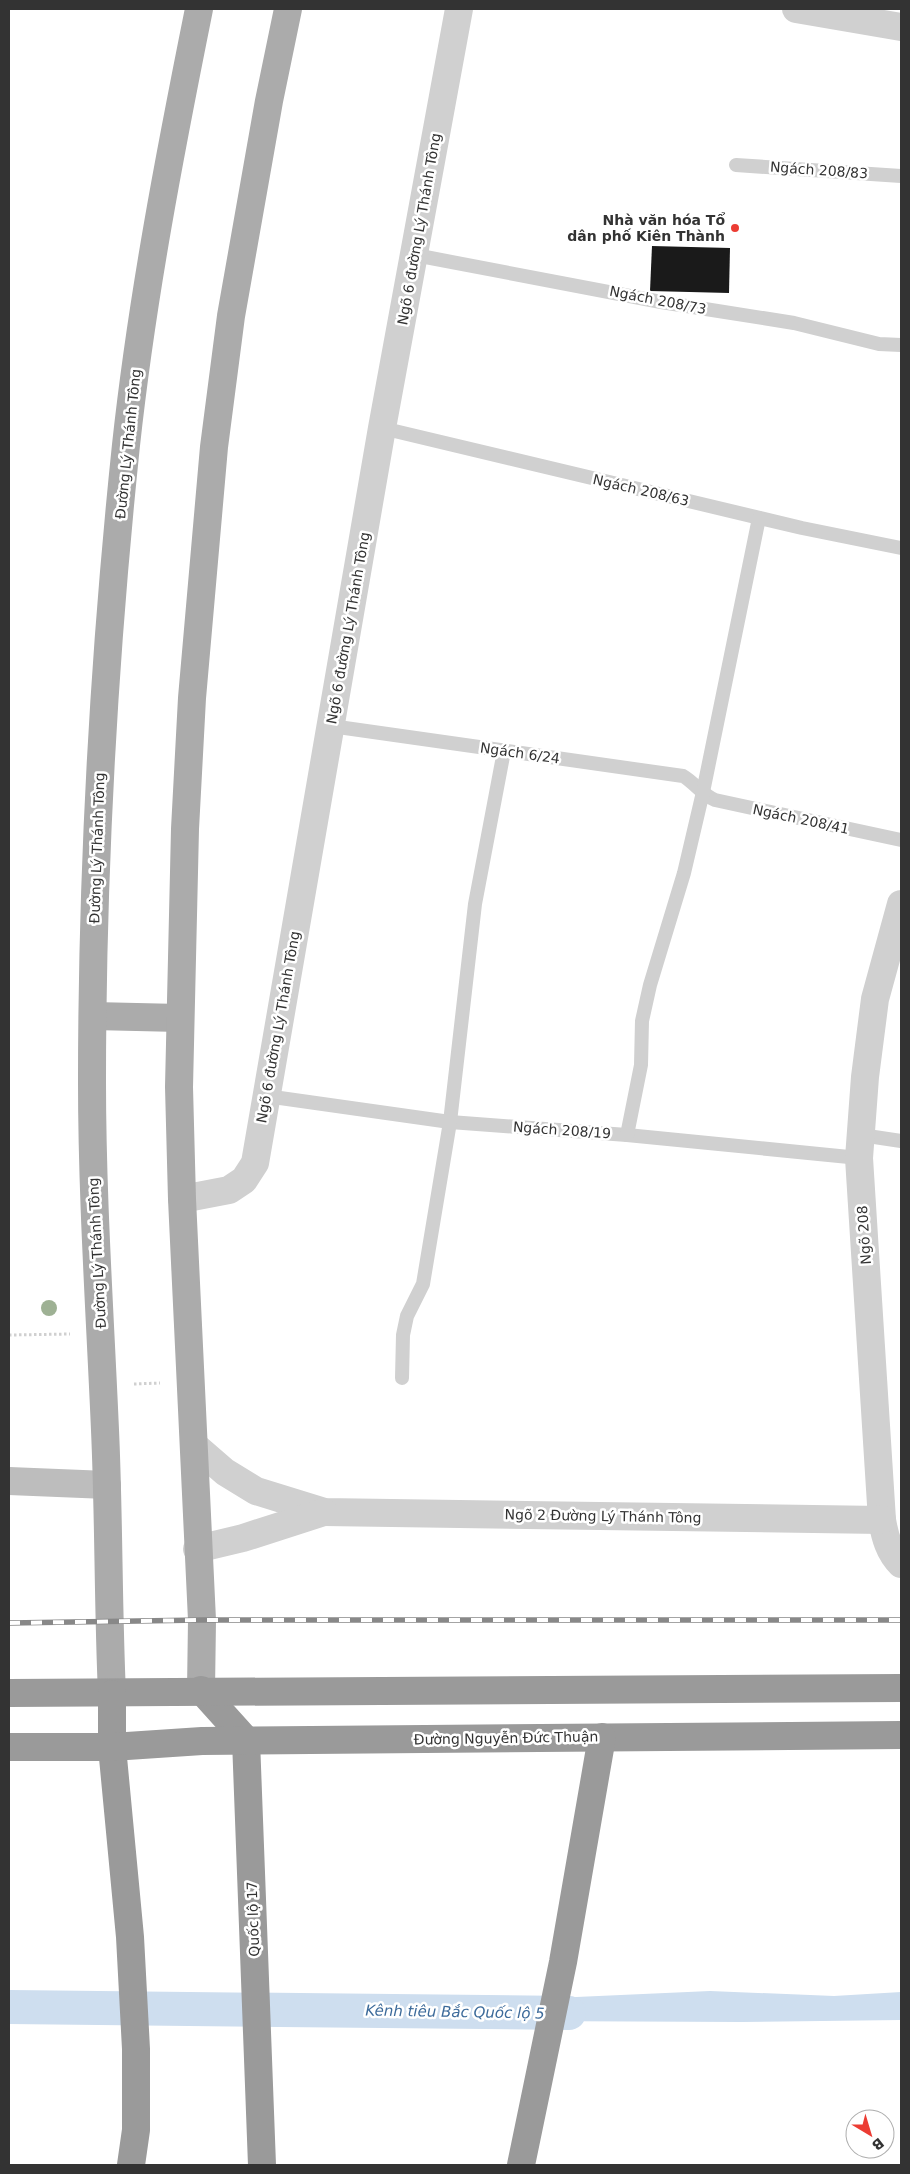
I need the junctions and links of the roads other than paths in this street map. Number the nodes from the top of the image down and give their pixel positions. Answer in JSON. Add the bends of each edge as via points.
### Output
{"nodes":[{"id":1,"x":199,"y":9,"type":"edge"},
{"id":2,"x":288,"y":9,"type":"edge"},
{"id":3,"x":459,"y":9,"type":"edge"},
{"id":4,"x":796,"y":9,"type":"edge"},
{"id":5,"x":901,"y":27,"type":"edge"},
{"id":6,"x":736,"y":165,"type":"dead end"},
{"id":7,"x":901,"y":176,"type":"edge"},
{"id":8,"x":415,"y":255,"type":"junction"},
{"id":9,"x":901,"y":345,"type":"edge"},
{"id":10,"x":382,"y":428,"type":"junction"},
{"id":11,"x":759,"y":518,"type":"junction"},
{"id":12,"x":901,"y":548,"type":"edge"},
{"id":13,"x":331,"y":726,"type":"junction"},
{"id":14,"x":504,"y":751,"type":"junction"},
{"id":15,"x":703,"y":792,"type":"junction"},
{"id":16,"x":901,"y":840,"type":"edge"},
{"id":17,"x":900,"y":909,"type":"edge"},
{"id":18,"x":93,"y":1016,"type":"junction"},
{"id":19,"x":180,"y":1018,"type":"junction"},
{"id":20,"x":266,"y":1096,"type":"junction"},
{"id":21,"x":450,"y":1122,"type":"junction"},
{"id":22,"x":626,"y":1135,"type":"junction"},
{"id":23,"x":901,"y":1141,"type":"edge"},
{"id":24,"x":860,"y":1146,"type":"junction"},
{"id":25,"x":182,"y":1199,"type":"junction"},
{"id":26,"x":402,"y":1378,"type":"dead end"},
{"id":27,"x":195,"y":1446,"type":"junction"},
{"id":28,"x":9,"y":1481,"type":"edge"},
{"id":29,"x":107,"y":1485,"type":"junction"},
{"id":30,"x":324,"y":1512,"type":"junction"},
{"id":31,"x":882,"y":1520,"type":"junction"},
{"id":32,"x":197,"y":1549,"type":"junction"},
{"id":33,"x":901,"y":1564,"type":"edge"},
{"id":34,"x":901,"y":1688,"type":"edge"},
{"id":35,"x":201,"y":1690,"type":"junction"},
{"id":36,"x":9,"y":1693,"type":"edge"},
{"id":37,"x":112,"y":1694,"type":"junction"},
{"id":38,"x":901,"y":1735,"type":"edge"},
{"id":39,"x":602,"y":1737,"type":"junction"},
{"id":40,"x":246,"y":1740,"type":"junction"},
{"id":41,"x":9,"y":1747,"type":"edge"},
{"id":42,"x":112,"y":1747,"type":"junction"},
{"id":43,"x":131,"y":2165,"type":"edge"},
{"id":44,"x":262,"y":2165,"type":"edge"},
{"id":45,"x":521,"y":2165,"type":"edge"}],
"edges":[{"from":1,"to":18,"type":"main road","name":"Đường Lý Thánh Tông","via":[[144,312],[127,442],[104,697],[97,825]]},
{"from":2,"to":19,"type":"main road","via":[[233,306],[214,447],[192,698]]},
{"from":3,"to":8,"type":"street","name":"Ngõ 6 đường Lý Thánh Tông"},
{"from":4,"to":5,"type":"street"},
{"from":6,"to":7,"type":"lane","name":"Ngách 208/83"},
{"from":8,"to":9,"type":"lane","name":"Ngách 208/73","via":[[661,302],[794,323],[879,344]]},
{"from":8,"to":10,"type":"street","name":"Ngõ 6 đường Lý Thánh Tông"},
{"from":10,"to":11,"type":"lane","name":"Ngách 208/63"},
{"from":10,"to":13,"type":"street","name":"Ngõ 6 đường Lý Thánh Tông"},
{"from":11,"to":12,"type":"lane","name":"Ngách 208/63"},
{"from":11,"to":15,"type":"lane"},
{"from":13,"to":14,"type":"lane","name":"Ngách 6/24"},
{"from":13,"to":20,"type":"street","name":"Ngõ 6 đường Lý Thánh Tông"},
{"from":14,"to":15,"type":"lane","name":"Ngách 6/24","via":[[683,776]]},
{"from":14,"to":21,"type":"lane","via":[[476,904]]},
{"from":15,"to":16,"type":"lane","name":"Ngách 208/41","via":[[715,800]]},
{"from":15,"to":22,"type":"lane","via":[[684,873],[650,985],[642,1021],[640,1065]]},
{"from":17,"to":24,"type":"street","name":"Ngõ 208","via":[[875,999],[864,1078]]},
{"from":18,"to":19,"type":"main road"},
{"from":18,"to":29,"type":"main road","name":"Đường Lý Thánh Tông","via":[[93,1158]]},
{"from":19,"to":25,"type":"main road"},
{"from":20,"to":21,"type":"lane","name":"Ngách 208/19"},
{"from":20,"to":25,"type":"street","name":"Ngõ 6 đường Lý Thánh Tông","via":[[255,1163],[244,1180],[229,1190]]},
{"from":21,"to":22,"type":"lane","name":"Ngách 208/19"},
{"from":21,"to":26,"type":"lane","via":[[423,1284],[407,1316],[403,1335]]},
{"from":22,"to":24,"type":"lane","name":"Ngách 208/19"},
{"from":23,"to":24,"type":"lane","name":"Ngách 208/19"},
{"from":24,"to":31,"type":"street","name":"Ngõ 208"},
{"from":25,"to":27,"type":"main road"},
{"from":27,"to":30,"type":"street","via":[[225,1472],[256,1491]]},
{"from":27,"to":32,"type":"main road"},
{"from":28,"to":29,"type":"street"},
{"from":29,"to":37,"type":"main road","name":"Đường Lý Thánh Tông"},
{"from":30,"to":31,"type":"street","name":"Ngõ 2 Đường Lý Thánh Tông"},
{"from":30,"to":32,"type":"street"},
{"from":31,"to":33,"type":"street","name":"Ngõ 208","via":[[886,1539]]},
{"from":32,"to":35,"type":"main road","via":[[202,1620]]},
{"from":34,"to":35,"type":"highway"},
{"from":35,"to":37,"type":"highway"},
{"from":35,"to":40,"type":"highway"},
{"from":36,"to":37,"type":"highway"},
{"from":37,"to":42,"type":"highway"},
{"from":38,"to":39,"type":"highway","name":"Đường Nguyễn Đức Thuận"},
{"from":39,"to":40,"type":"highway","name":"Đường Nguyễn Đức Thuận"},
{"from":39,"to":45,"type":"highway","via":[[544,2064]]},
{"from":40,"to":42,"type":"highway","name":"Đường Nguyễn Đức Thuận"},
{"from":40,"to":44,"type":"highway","name":"Quốc lộ 17"},
{"from":41,"to":42,"type":"highway","name":"Đường Nguyễn Đức Thuận"},
{"from":42,"to":43,"type":"highway","via":[[130,1937],[136,2049],[136,2130]]}]}
